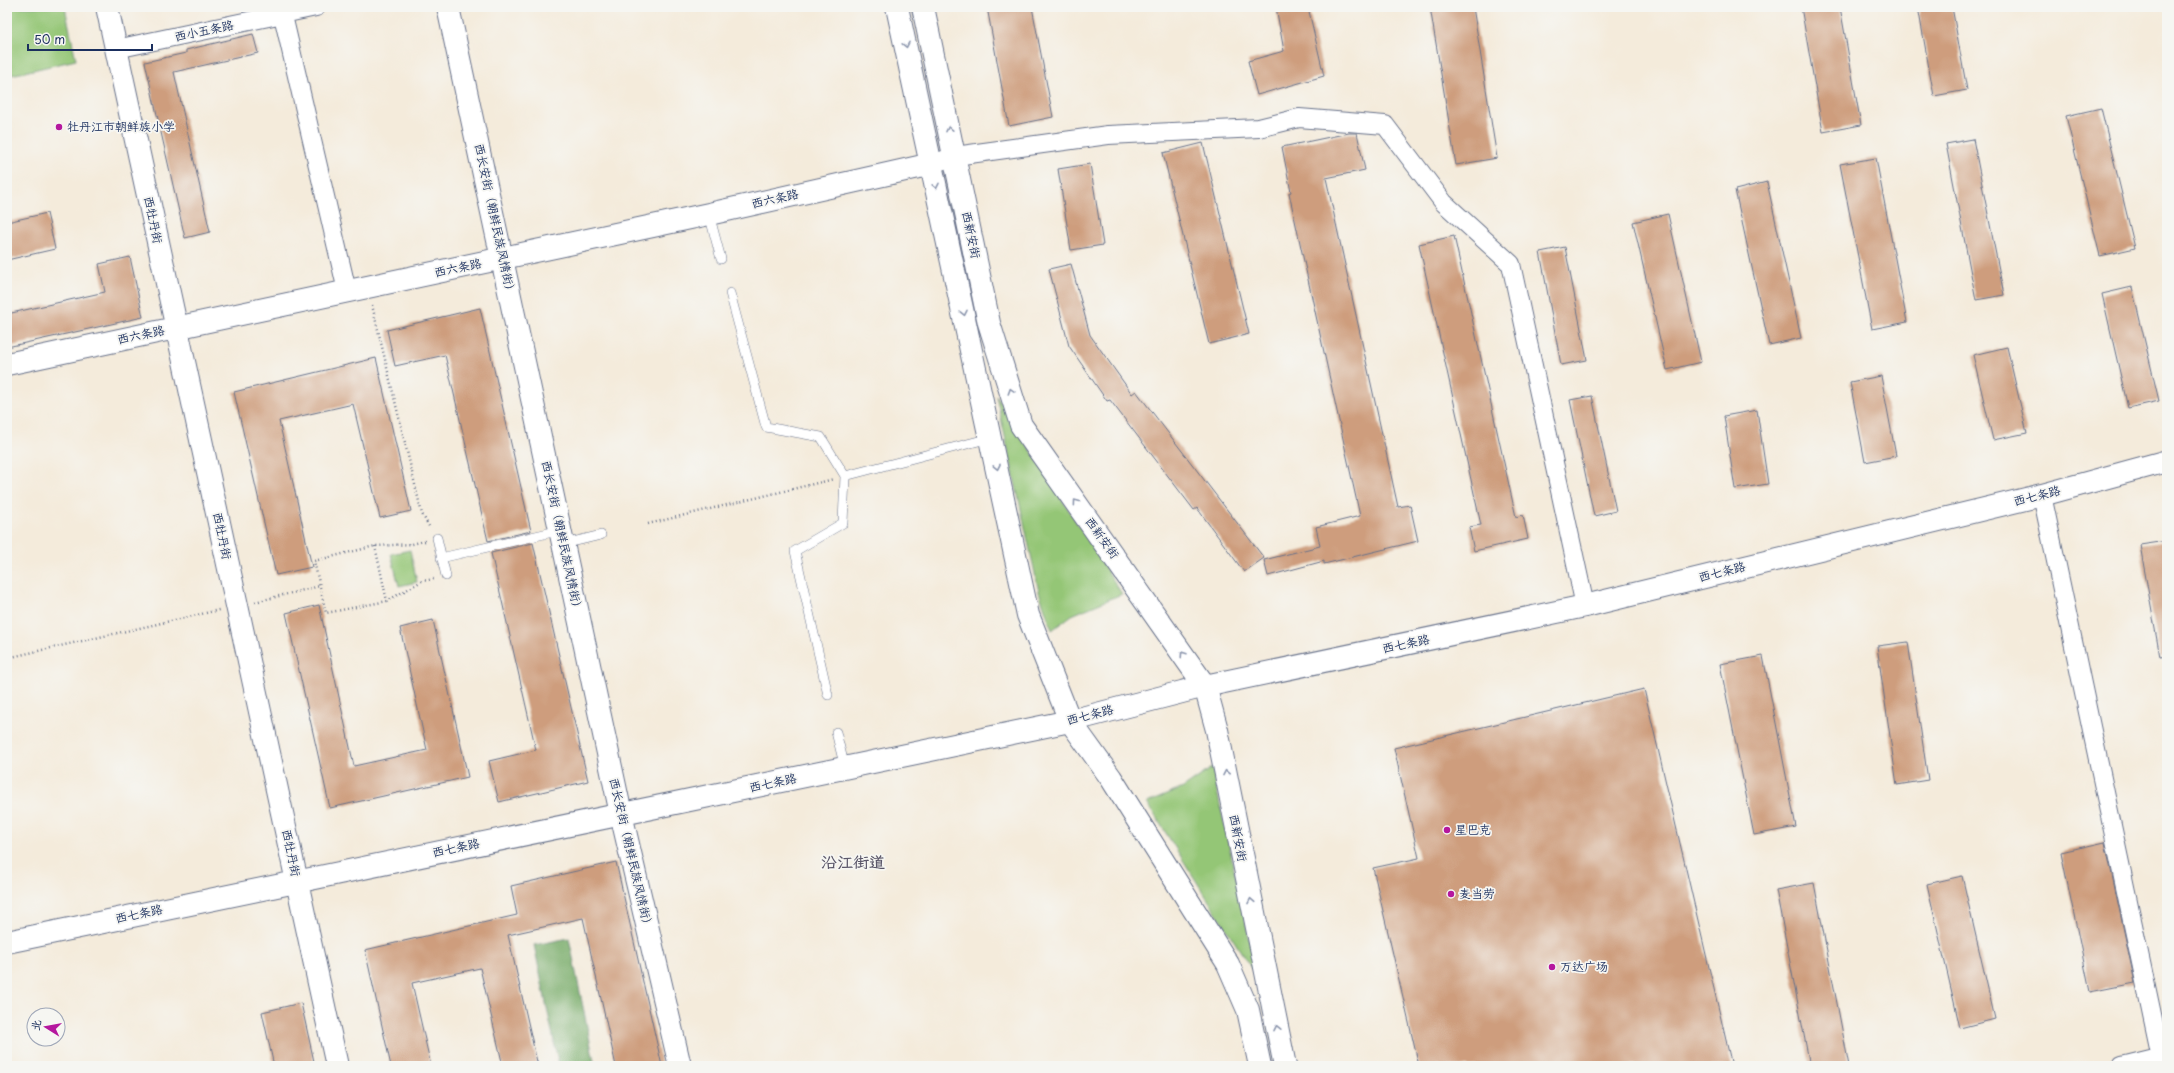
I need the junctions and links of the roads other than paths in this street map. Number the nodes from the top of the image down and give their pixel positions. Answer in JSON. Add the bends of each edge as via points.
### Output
{"nodes":[{"id":1,"x":107,"y":7,"type":"edge"},
{"id":2,"x":316,"y":7,"type":"edge"},
{"id":3,"x":448,"y":7,"type":"edge"},
{"id":4,"x":897,"y":7,"type":"edge"},
{"id":5,"x":923,"y":7,"type":"edge"},
{"id":6,"x":281,"y":11,"type":"edge"},
{"id":7,"x":116,"y":49,"type":"junction"},
{"id":8,"x":955,"y":156,"type":"junction"},
{"id":9,"x":932,"y":164,"type":"junction"},
{"id":10,"x":709,"y":214,"type":"junction"},
{"id":11,"x":503,"y":258,"type":"junction"},
{"id":12,"x":721,"y":259,"type":"dead end"},
{"id":13,"x":357,"y":289,"type":"junction"},
{"id":14,"x":730,"y":293,"type":"dead end"},
{"id":15,"x":176,"y":328,"type":"junction"},
{"id":16,"x":7,"y":364,"type":"edge"},
{"id":17,"x":991,"y":438,"type":"junction"},
{"id":18,"x":2167,"y":461,"type":"edge"},
{"id":19,"x":845,"y":476,"type":"junction"},
{"id":20,"x":2042,"y":495,"type":"junction"},
{"id":21,"x":601,"y":535,"type":"dead end"},
{"id":22,"x":562,"y":537,"type":"junction"},
{"id":23,"x":437,"y":538,"type":"road end"},
{"id":24,"x":442,"y":558,"type":"junction"},
{"id":25,"x":446,"y":576,"type":"dead end"},
{"id":26,"x":1585,"y":606,"type":"junction"},
{"id":27,"x":1206,"y":686,"type":"junction"},
{"id":28,"x":828,"y":695,"type":"dead end"},
{"id":29,"x":1070,"y":721,"type":"junction"},
{"id":30,"x":836,"y":732,"type":"dead end"},
{"id":31,"x":845,"y":768,"type":"junction"},
{"id":32,"x":621,"y":814,"type":"junction"},
{"id":33,"x":297,"y":881,"type":"junction"},
{"id":34,"x":7,"y":942,"type":"edge"},
{"id":35,"x":2164,"y":1056,"type":"edge"},
{"id":36,"x":337,"y":1066,"type":"edge"},
{"id":37,"x":680,"y":1066,"type":"edge"},
{"id":38,"x":1260,"y":1066,"type":"edge"},
{"id":39,"x":1286,"y":1066,"type":"edge"},
{"id":40,"x":2122,"y":1066,"type":"edge"}],
"edges":[{"from":1,"to":7,"type":"street","name":"西牡丹街"},
{"from":2,"to":6,"type":"street","name":"西小五条路"},
{"from":3,"to":11,"type":"street","name":"西长安街（朝鲜民族风情街）"},
{"from":4,"to":9,"type":"street","name":"西新安街","one_way":true},
{"from":8,"to":5,"type":"street","name":"西新安街","one_way":true},
{"from":6,"to":7,"type":"street","name":"西小五条路"},
{"from":6,"to":13,"type":"street"},
{"from":7,"to":15,"type":"street","name":"西牡丹街"},
{"from":8,"to":9,"type":"street"},
{"from":8,"to":26,"type":"street","via":[[1108,135],[1259,128],[1298,118],[1385,125],[1444,203],[1511,264]]},
{"from":27,"to":8,"type":"street","name":"西新安街","one_way":true,"via":[[1021,425],[989,323]]},
{"from":9,"to":10,"type":"street","name":"西六条路"},
{"from":9,"to":17,"type":"street","name":"西新安街","one_way":true},
{"from":10,"to":11,"type":"street","name":"西六条路"},
{"from":10,"to":12,"type":"lane"},
{"from":11,"to":13,"type":"street","name":"西六条路"},
{"from":11,"to":22,"type":"street","name":"西长安街（朝鲜民族风情街）"},
{"from":13,"to":15,"type":"street","name":"西六条路"},
{"from":14,"to":19,"type":"lane","via":[[766,427],[821,437]]},
{"from":15,"to":16,"type":"street","name":"西六条路"},
{"from":15,"to":33,"type":"street","name":"西牡丹街"},
{"from":17,"to":19,"type":"lane"},
{"from":17,"to":29,"type":"street","name":"西新安街","one_way":true,"via":[[1028,615]]},
{"from":18,"to":20,"type":"street","name":"西七条路"},
{"from":19,"to":28,"type":"lane","via":[[843,523],[795,552]]},
{"from":20,"to":26,"type":"street","name":"西七条路"},
{"from":20,"to":35,"type":"street"},
{"from":21,"to":22,"type":"lane"},
{"from":22,"to":24,"type":"lane"},
{"from":22,"to":32,"type":"street","name":"西长安街（朝鲜民族风情街）"},
{"from":23,"to":24,"type":"lane"},
{"from":24,"to":25,"type":"lane"},
{"from":26,"to":27,"type":"street","name":"西七条路"},
{"from":27,"to":29,"type":"street","name":"西七条路"},
{"from":39,"to":27,"type":"street","name":"西新安街","one_way":true},
{"from":29,"to":31,"type":"street","name":"西七条路"},
{"from":29,"to":38,"type":"street","name":"西新安街","via":[[1111,778],[1228,964],[1248,1010]]},
{"from":30,"to":31,"type":"lane"},
{"from":31,"to":32,"type":"street","name":"西七条路"},
{"from":32,"to":33,"type":"street","name":"西七条路"},
{"from":32,"to":37,"type":"street","name":"西长安街（朝鲜民族风情街）"},
{"from":33,"to":34,"type":"street","name":"西七条路"},
{"from":33,"to":36,"type":"street","name":"西牡丹街"},
{"from":35,"to":40,"type":"street"}]}
